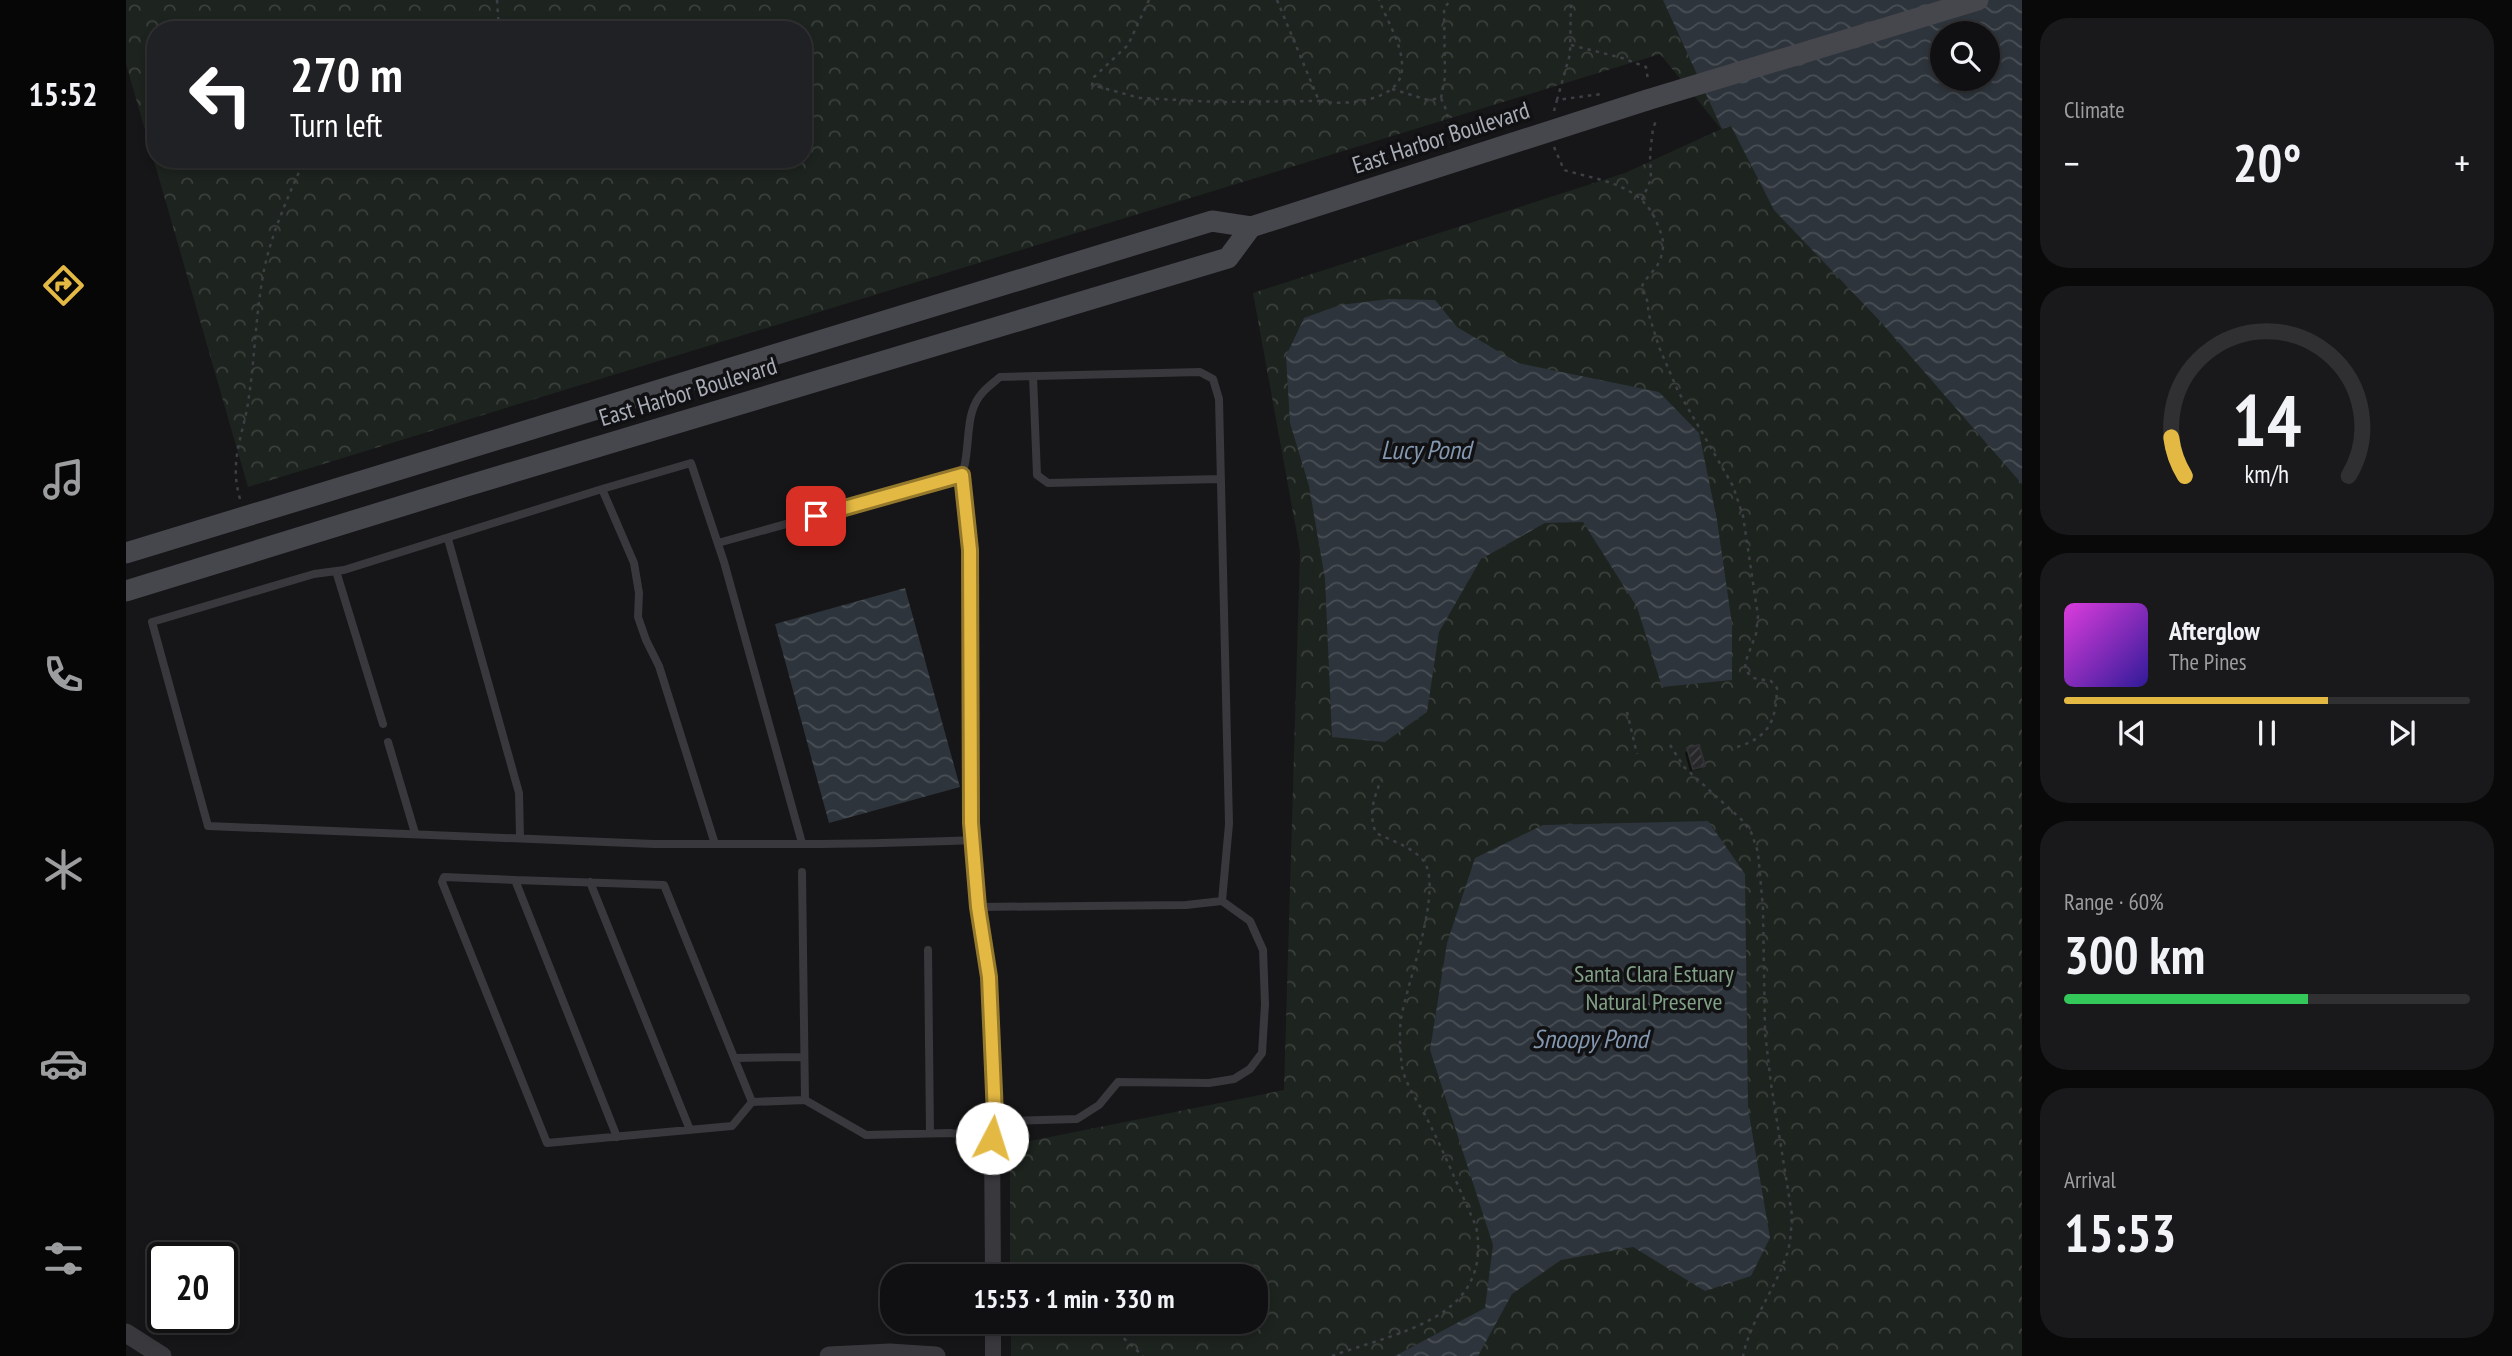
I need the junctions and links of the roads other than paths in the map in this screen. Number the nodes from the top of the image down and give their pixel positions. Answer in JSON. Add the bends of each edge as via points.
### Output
{"nodes":[{"id":1,"x":1978,"y":0,"type":"edge"},
{"id":2,"x":1251,"y":227,"type":"junction"},
{"id":3,"x":1033,"y":376,"type":"junction"},
{"id":4,"x":962,"y":475,"type":"junction"},
{"id":5,"x":1220,"y":479,"type":"junction"},
{"id":6,"x":602,"y":489,"type":"junction"},
{"id":7,"x":447,"y":539,"type":"junction"},
{"id":8,"x":718,"y":543,"type":"junction"},
{"id":9,"x":126,"y":553,"type":"edge"},
{"id":10,"x":336,"y":571,"type":"junction"},
{"id":11,"x":126,"y":591,"type":"edge"},
{"id":12,"x":383,"y":724,"type":"dead end"},
{"id":13,"x":388,"y":743,"type":"dead end"},
{"id":14,"x":415,"y":833,"type":"junction"},
{"id":15,"x":520,"y":838,"type":"junction"},
{"id":16,"x":972,"y":840,"type":"junction"},
{"id":17,"x":715,"y":844,"type":"junction"},
{"id":18,"x":802,"y":844,"type":"junction"},
{"id":19,"x":802,"y":872,"type":"dead end"},
{"id":20,"x":515,"y":880,"type":"junction"},
{"id":21,"x":590,"y":882,"type":"junction"},
{"id":22,"x":1222,"y":901,"type":"junction"},
{"id":23,"x":978,"y":907,"type":"junction"},
{"id":24,"x":928,"y":950,"type":"dead end"},
{"id":25,"x":804,"y":1057,"type":"junction"},
{"id":26,"x":735,"y":1058,"type":"junction"},
{"id":27,"x":805,"y":1100,"type":"junction"},
{"id":28,"x":752,"y":1102,"type":"junction"},
{"id":29,"x":995,"y":1115,"type":"junction"},
{"id":30,"x":690,"y":1130,"type":"junction"},
{"id":31,"x":930,"y":1133,"type":"junction"},
{"id":32,"x":617,"y":1137,"type":"junction"},
{"id":33,"x":992,"y":1138,"type":"junction"},
{"id":34,"x":993,"y":1264,"type":"edge"},
{"id":35,"x":126,"y":1333,"type":"edge"},
{"id":36,"x":993,"y":1334,"type":"edge"},
{"id":37,"x":162,"y":1356,"type":"edge"},
{"id":38,"x":829,"y":1356,"type":"edge"},
{"id":39,"x":936,"y":1356,"type":"edge"},
{"id":40,"x":993,"y":1356,"type":"edge"}],
"edges":[{"from":1,"to":2,"type":"main road","name":"East Harbor Boulevard","bridge":true},
{"from":2,"to":9,"type":"main road","name":"East Harbor Boulevard","via":[[1212,221]]},
{"from":2,"to":11,"type":"main road","name":"East Harbor Boulevard","via":[[1228,258]]},
{"from":3,"to":4,"type":"lane","via":[[1000,377],[979,397],[971,416]]},
{"from":3,"to":5,"type":"lane","via":[[1200,372],[1213,379],[1219,399]]},
{"from":3,"to":5,"type":"lane","via":[[1037,475],[1048,483]]},
{"from":4,"to":8,"type":"lane"},
{"from":4,"to":16,"type":"lane","via":[[970,550]]},
{"from":5,"to":22,"type":"lane","via":[[1229,824]]},
{"from":6,"to":7,"type":"lane"},
{"from":6,"to":8,"type":"lane","via":[[691,464]]},
{"from":6,"to":17,"type":"lane","via":[[634,563],[638,617],[659,666]]},
{"from":7,"to":10,"type":"lane"},
{"from":7,"to":15,"type":"lane","via":[[519,793]]},
{"from":8,"to":18,"type":"lane"},
{"from":10,"to":12,"type":"lane"},
{"from":10,"to":14,"type":"lane","via":[[314,573],[152,622],[208,826]]},
{"from":13,"to":14,"type":"lane"},
{"from":14,"to":15,"type":"lane"},
{"from":15,"to":17,"type":"lane"},
{"from":16,"to":18,"type":"lane"},
{"from":16,"to":23,"type":"lane"},
{"from":17,"to":18,"type":"lane"},
{"from":19,"to":25,"type":"lane"},
{"from":20,"to":21,"type":"lane"},
{"from":20,"to":32,"type":"lane"},
{"from":20,"to":32,"type":"lane","via":[[444,877],[442,882],[547,1143]]},
{"from":21,"to":26,"type":"lane","via":[[664,885]]},
{"from":21,"to":30,"type":"lane"},
{"from":22,"to":23,"type":"lane"},
{"from":22,"to":29,"type":"lane","via":[[1250,921],[1263,950],[1262,1053],[1250,1069],[1234,1079],[1209,1083],[1118,1082],[1099,1105],[1077,1119],[1010,1121]]},
{"from":23,"to":29,"type":"lane","via":[[989,977]]},
{"from":24,"to":31,"type":"lane"},
{"from":25,"to":26,"type":"lane"},
{"from":25,"to":27,"type":"lane"},
{"from":26,"to":28,"type":"lane"},
{"from":27,"to":28,"type":"lane"},
{"from":27,"to":31,"type":"lane","via":[[866,1135]]},
{"from":28,"to":30,"type":"lane","via":[[732,1126]]},
{"from":29,"to":33,"type":"lane"},
{"from":30,"to":32,"type":"lane"},
{"from":31,"to":33,"type":"lane"},
{"from":33,"to":34,"type":"street"},
{"from":35,"to":37,"type":"street"},
{"from":36,"to":40,"type":"street"},
{"from":38,"to":39,"type":"street"}]}
